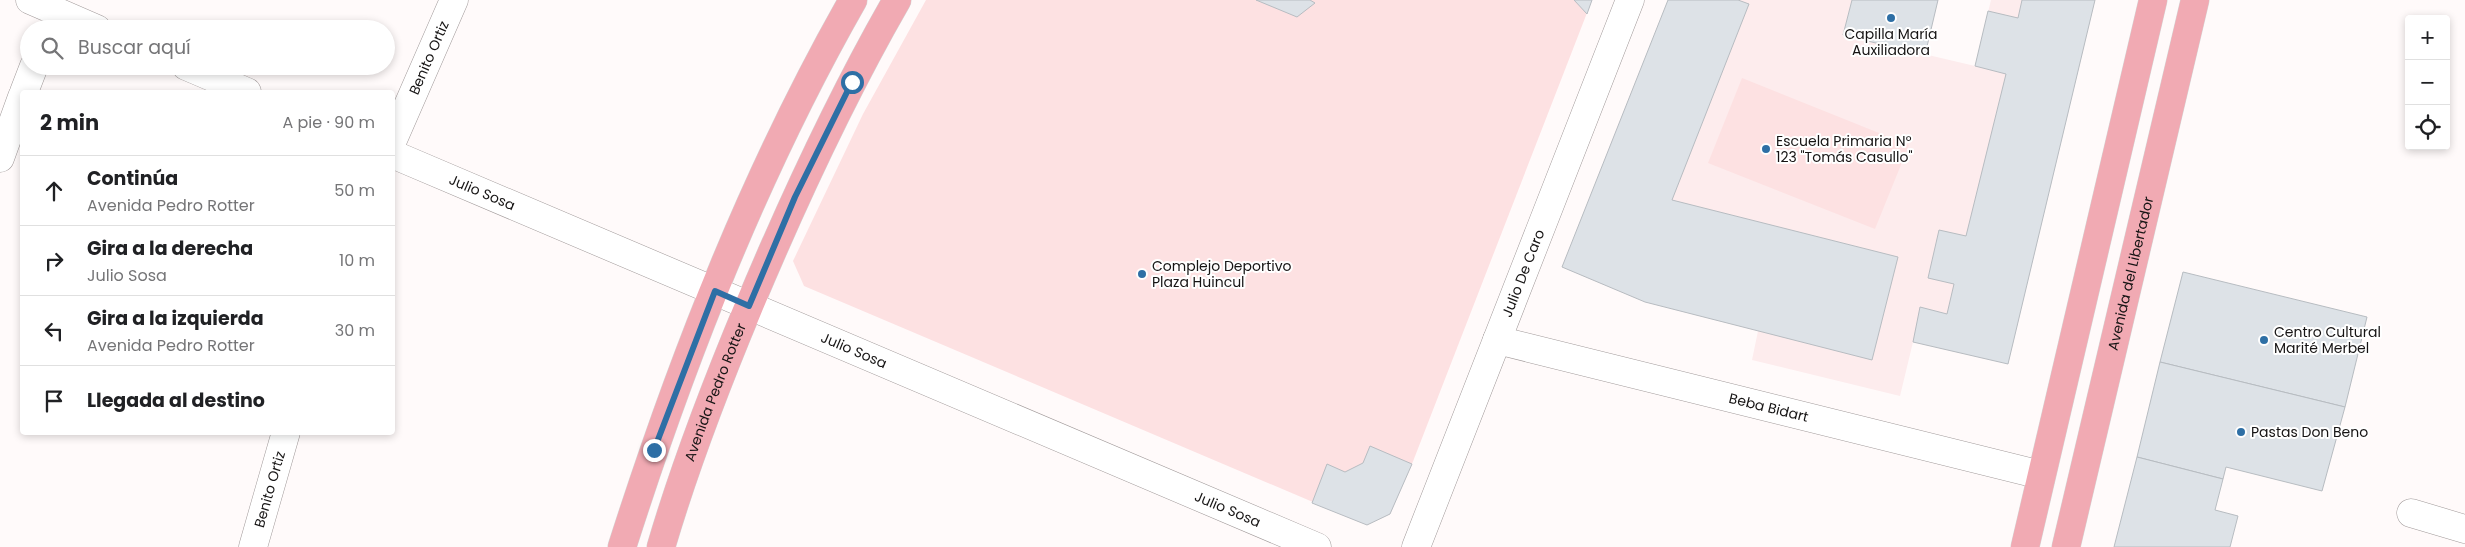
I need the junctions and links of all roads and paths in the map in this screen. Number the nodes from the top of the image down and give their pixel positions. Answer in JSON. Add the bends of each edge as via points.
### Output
{"nodes":[{"id":1,"x":30,"y":0,"type":"edge"},
{"id":2,"x":454,"y":0,"type":"edge"},
{"id":3,"x":853,"y":0,"type":"edge"},
{"id":4,"x":897,"y":0,"type":"edge"},
{"id":5,"x":1630,"y":0,"type":"edge"},
{"id":6,"x":2153,"y":0,"type":"edge"},
{"id":7,"x":2196,"y":0,"type":"edge"},
{"id":8,"x":56,"y":13,"type":"edge"},
{"id":9,"x":74,"y":20,"type":"edge"},
{"id":10,"x":31,"y":75,"type":"edge"},
{"id":11,"x":207,"y":75,"type":"edge"},
{"id":12,"x":25,"y":90,"type":"edge"},
{"id":13,"x":242,"y":90,"type":"edge"},
{"id":14,"x":20,"y":103,"type":"edge"},
{"id":15,"x":395,"y":135,"type":"edge"},
{"id":16,"x":395,"y":155,"type":"edge"},
{"id":17,"x":0,"y":158,"type":"edge"},
{"id":18,"x":715,"y":291,"type":"junction"},
{"id":19,"x":749,"y":306,"type":"junction"},
{"id":20,"x":1497,"y":340,"type":"junction"},
{"id":21,"x":285,"y":435,"type":"edge"},
{"id":22,"x":2041,"y":475,"type":"junction"},
{"id":23,"x":2411,"y":514,"type":"dead end"},
{"id":24,"x":2465,"y":529,"type":"edge"},
{"id":25,"x":253,"y":547,"type":"edge"},
{"id":26,"x":622,"y":547,"type":"edge"},
{"id":27,"x":661,"y":547,"type":"edge"},
{"id":28,"x":1317,"y":547,"type":"edge"},
{"id":29,"x":1416,"y":547,"type":"edge"},
{"id":30,"x":2025,"y":547,"type":"edge"},
{"id":31,"x":2066,"y":547,"type":"edge"}],
"edges":[{"from":1,"to":8,"type":"street"},
{"from":2,"to":15,"type":"street","name":"Benito Ortiz"},
{"from":3,"to":18,"type":"main road","via":[[762,178]]},
{"from":4,"to":19,"type":"main road","name":"Avenida Pedro Rotter","via":[[822,141]]},
{"from":5,"to":20,"type":"street","name":"Julio De Caro"},
{"from":6,"to":22,"type":"main road"},
{"from":7,"to":31,"type":"main road","name":"Avenida del Libertador"},
{"from":8,"to":9,"type":"street"},
{"from":10,"to":12,"type":"street"},
{"from":11,"to":13,"type":"street"},
{"from":14,"to":17,"type":"street"},
{"from":16,"to":18,"type":"street","name":"Julio Sosa"},
{"from":18,"to":19,"type":"street","name":"Julio Sosa"},
{"from":18,"to":26,"type":"main road"},
{"from":19,"to":27,"type":"main road","name":"Avenida Pedro Rotter","via":[[697,438]]},
{"from":19,"to":28,"type":"street","name":"Julio Sosa"},
{"from":20,"to":22,"type":"street","name":"Beba Bidart"},
{"from":20,"to":29,"type":"street","name":"Julio De Caro"},
{"from":21,"to":25,"type":"street","name":"Benito Ortiz"},
{"from":22,"to":30,"type":"main road"},
{"from":23,"to":24,"type":"street"}]}
